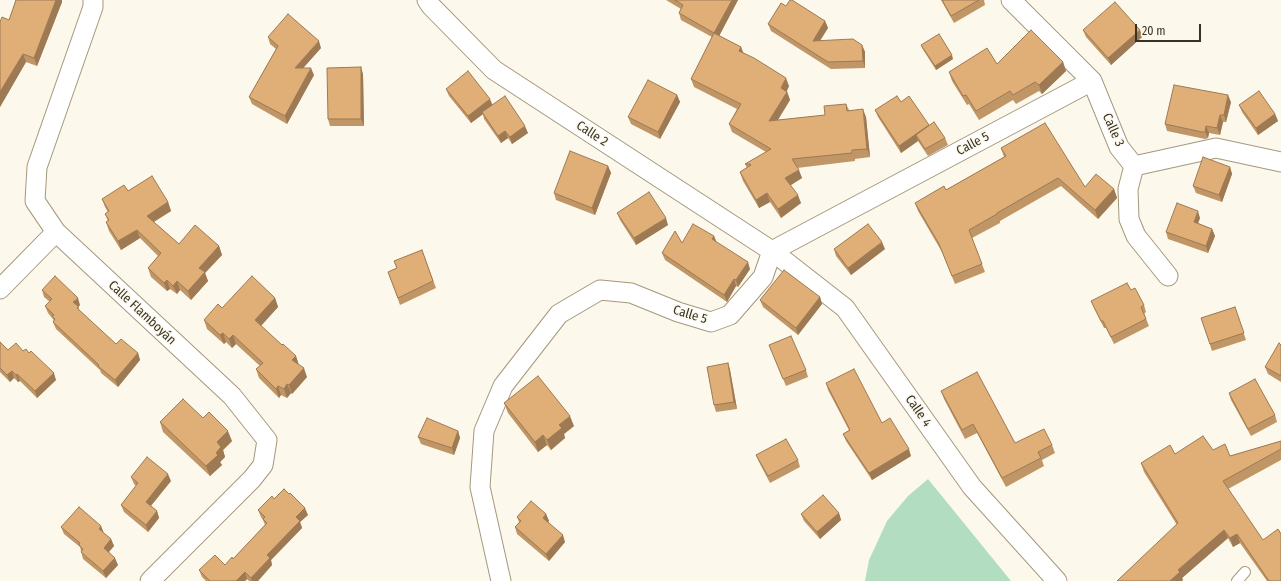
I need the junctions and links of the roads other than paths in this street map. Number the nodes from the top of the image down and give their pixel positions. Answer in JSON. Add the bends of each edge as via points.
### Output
{"nodes":[{"id":1,"x":93,"y":0,"type":"edge"},
{"id":2,"x":427,"y":0,"type":"edge"},
{"id":3,"x":1011,"y":0,"type":"edge"},
{"id":4,"x":1092,"y":81,"type":"junction"},
{"id":5,"x":1281,"y":162,"type":"edge"},
{"id":6,"x":1134,"y":166,"type":"junction"},
{"id":7,"x":56,"y":232,"type":"junction"},
{"id":8,"x":772,"y":251,"type":"junction"},
{"id":9,"x":1168,"y":276,"type":"dead end"},
{"id":10,"x":0,"y":289,"type":"edge"},
{"id":11,"x":1245,"y":572,"type":"dead end"},
{"id":12,"x":150,"y":581,"type":"edge"},
{"id":13,"x":501,"y":581,"type":"edge"},
{"id":14,"x":1057,"y":581,"type":"edge"},
{"id":15,"x":1238,"y":581,"type":"edge"}],
"edges":[{"from":1,"to":7,"type":"street","name":"Calle Flamboyán","via":[[93,7],[37,167],[35,201]]},
{"from":2,"to":8,"type":"street","name":"Calle 2","via":[[494,70]]},
{"from":3,"to":4,"type":"street","name":"Calle 3"},
{"from":4,"to":6,"type":"street","name":"Calle 3","via":[[1118,147]]},
{"from":4,"to":8,"type":"street","name":"Calle 5"},
{"from":5,"to":6,"type":"street","via":[[1216,148]]},
{"from":6,"to":9,"type":"street","via":[[1128,189],[1129,219],[1136,236]]},
{"from":7,"to":10,"type":"street"},
{"from":7,"to":12,"type":"street","name":"Calle Flamboyán","via":[[232,396],[267,440],[263,465],[252,479]]},
{"from":8,"to":13,"type":"street","name":"Calle 5","via":[[763,277],[730,315],[711,322],[631,293],[600,290],[559,314],[544,332],[503,386],[484,431],[480,487]]},
{"from":8,"to":14,"type":"street","name":"Calle 4","via":[[845,308],[972,487]]},
{"from":11,"to":15,"type":"lane"}]}
